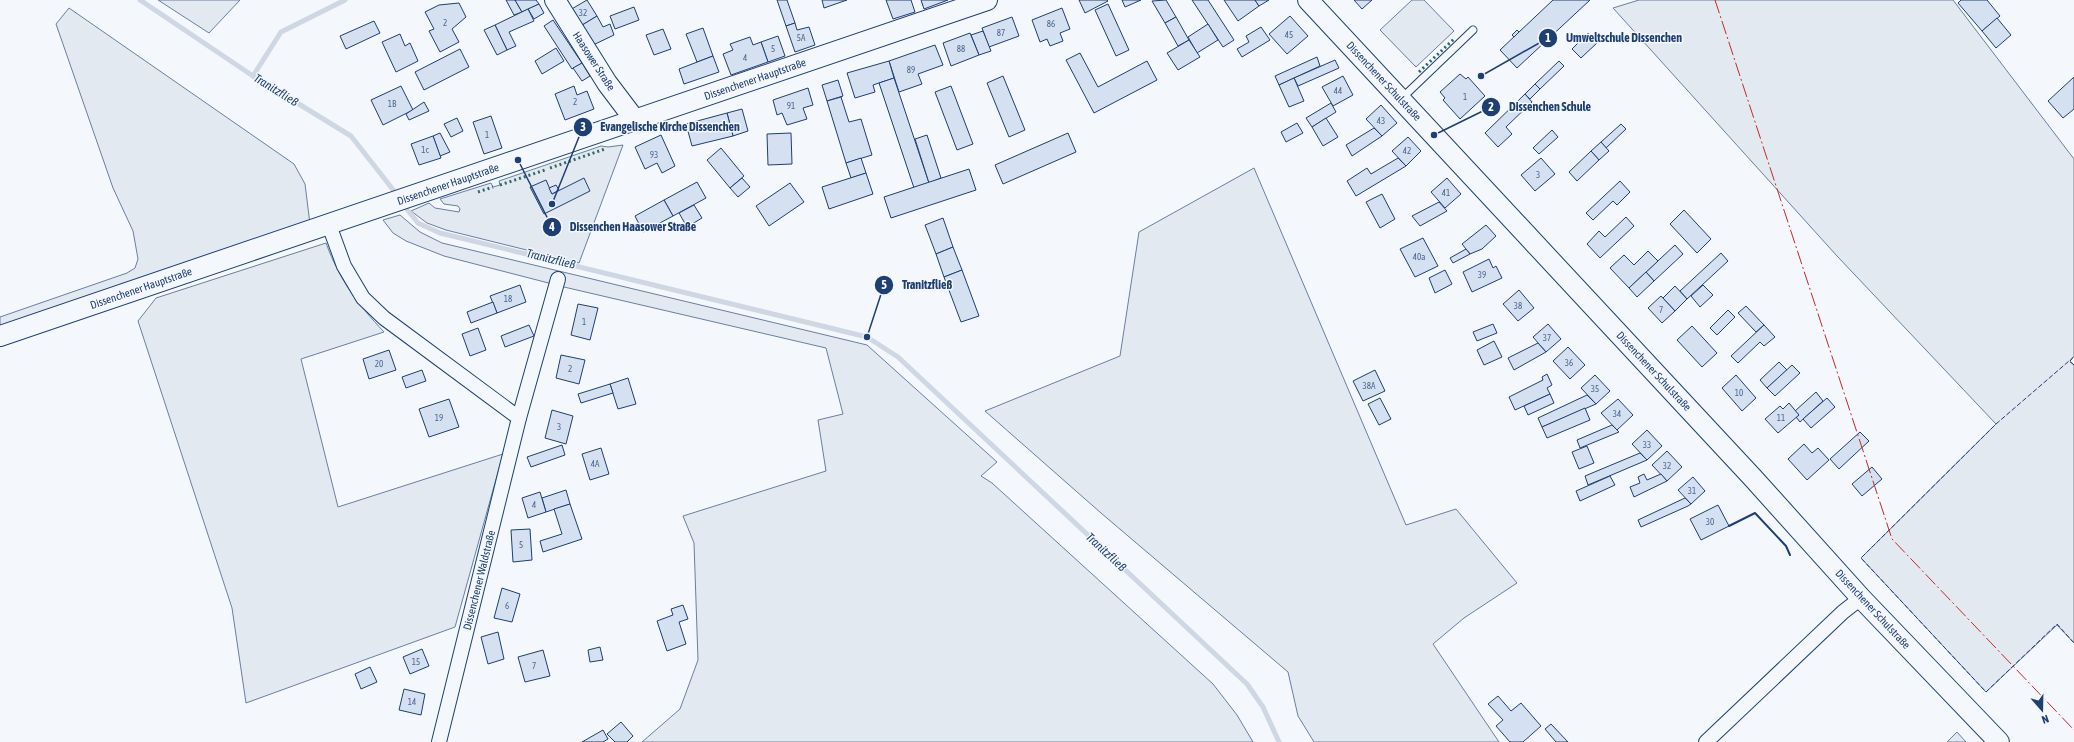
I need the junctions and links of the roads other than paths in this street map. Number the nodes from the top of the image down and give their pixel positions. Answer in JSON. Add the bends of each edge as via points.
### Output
{"nodes":[{"id":1,"x":555,"y":0,"type":"edge"},
{"id":2,"x":987,"y":0,"type":"edge"},
{"id":3,"x":1308,"y":0,"type":"edge"},
{"id":4,"x":1473,"y":30,"type":"dead end"},
{"id":5,"x":1400,"y":99,"type":"junction"},
{"id":6,"x":635,"y":120,"type":"junction"},
{"id":7,"x":328,"y":225,"type":"junction"},
{"id":8,"x":558,"y":279,"type":"dead end"},
{"id":9,"x":0,"y":336,"type":"edge"},
{"id":10,"x":519,"y":418,"type":"junction"},
{"id":11,"x":1861,"y":598,"type":"junction"},
{"id":12,"x":439,"y":742,"type":"edge"},
{"id":13,"x":1706,"y":742,"type":"edge"},
{"id":14,"x":1999,"y":742,"type":"edge"}],
"edges":[{"from":1,"to":6,"type":"street","name":"Haasower Straße","via":[[607,83]]},
{"from":2,"to":6,"type":"street","name":"Dissenchener Hauptstraße"},
{"from":3,"to":5,"type":"street","name":"Dissenchener Schulstraße"},
{"from":4,"to":5,"type":"lane"},
{"from":5,"to":11,"type":"street","name":"Dissenchener Schulstraße","via":[[1753,478]]},
{"from":6,"to":7,"type":"street","name":"Dissenchener Hauptstraße"},
{"from":7,"to":9,"type":"street","name":"Dissenchener Hauptstraße"},
{"from":7,"to":10,"type":"street","via":[[344,266],[363,298],[384,318]]},
{"from":8,"to":10,"type":"street","name":"Dissenchener Waldstraße"},
{"from":10,"to":12,"type":"street","name":"Dissenchener Waldstraße"},
{"from":11,"to":13,"type":"street"},
{"from":11,"to":14,"type":"street","name":"Dissenchener Schulstraße"}]}
